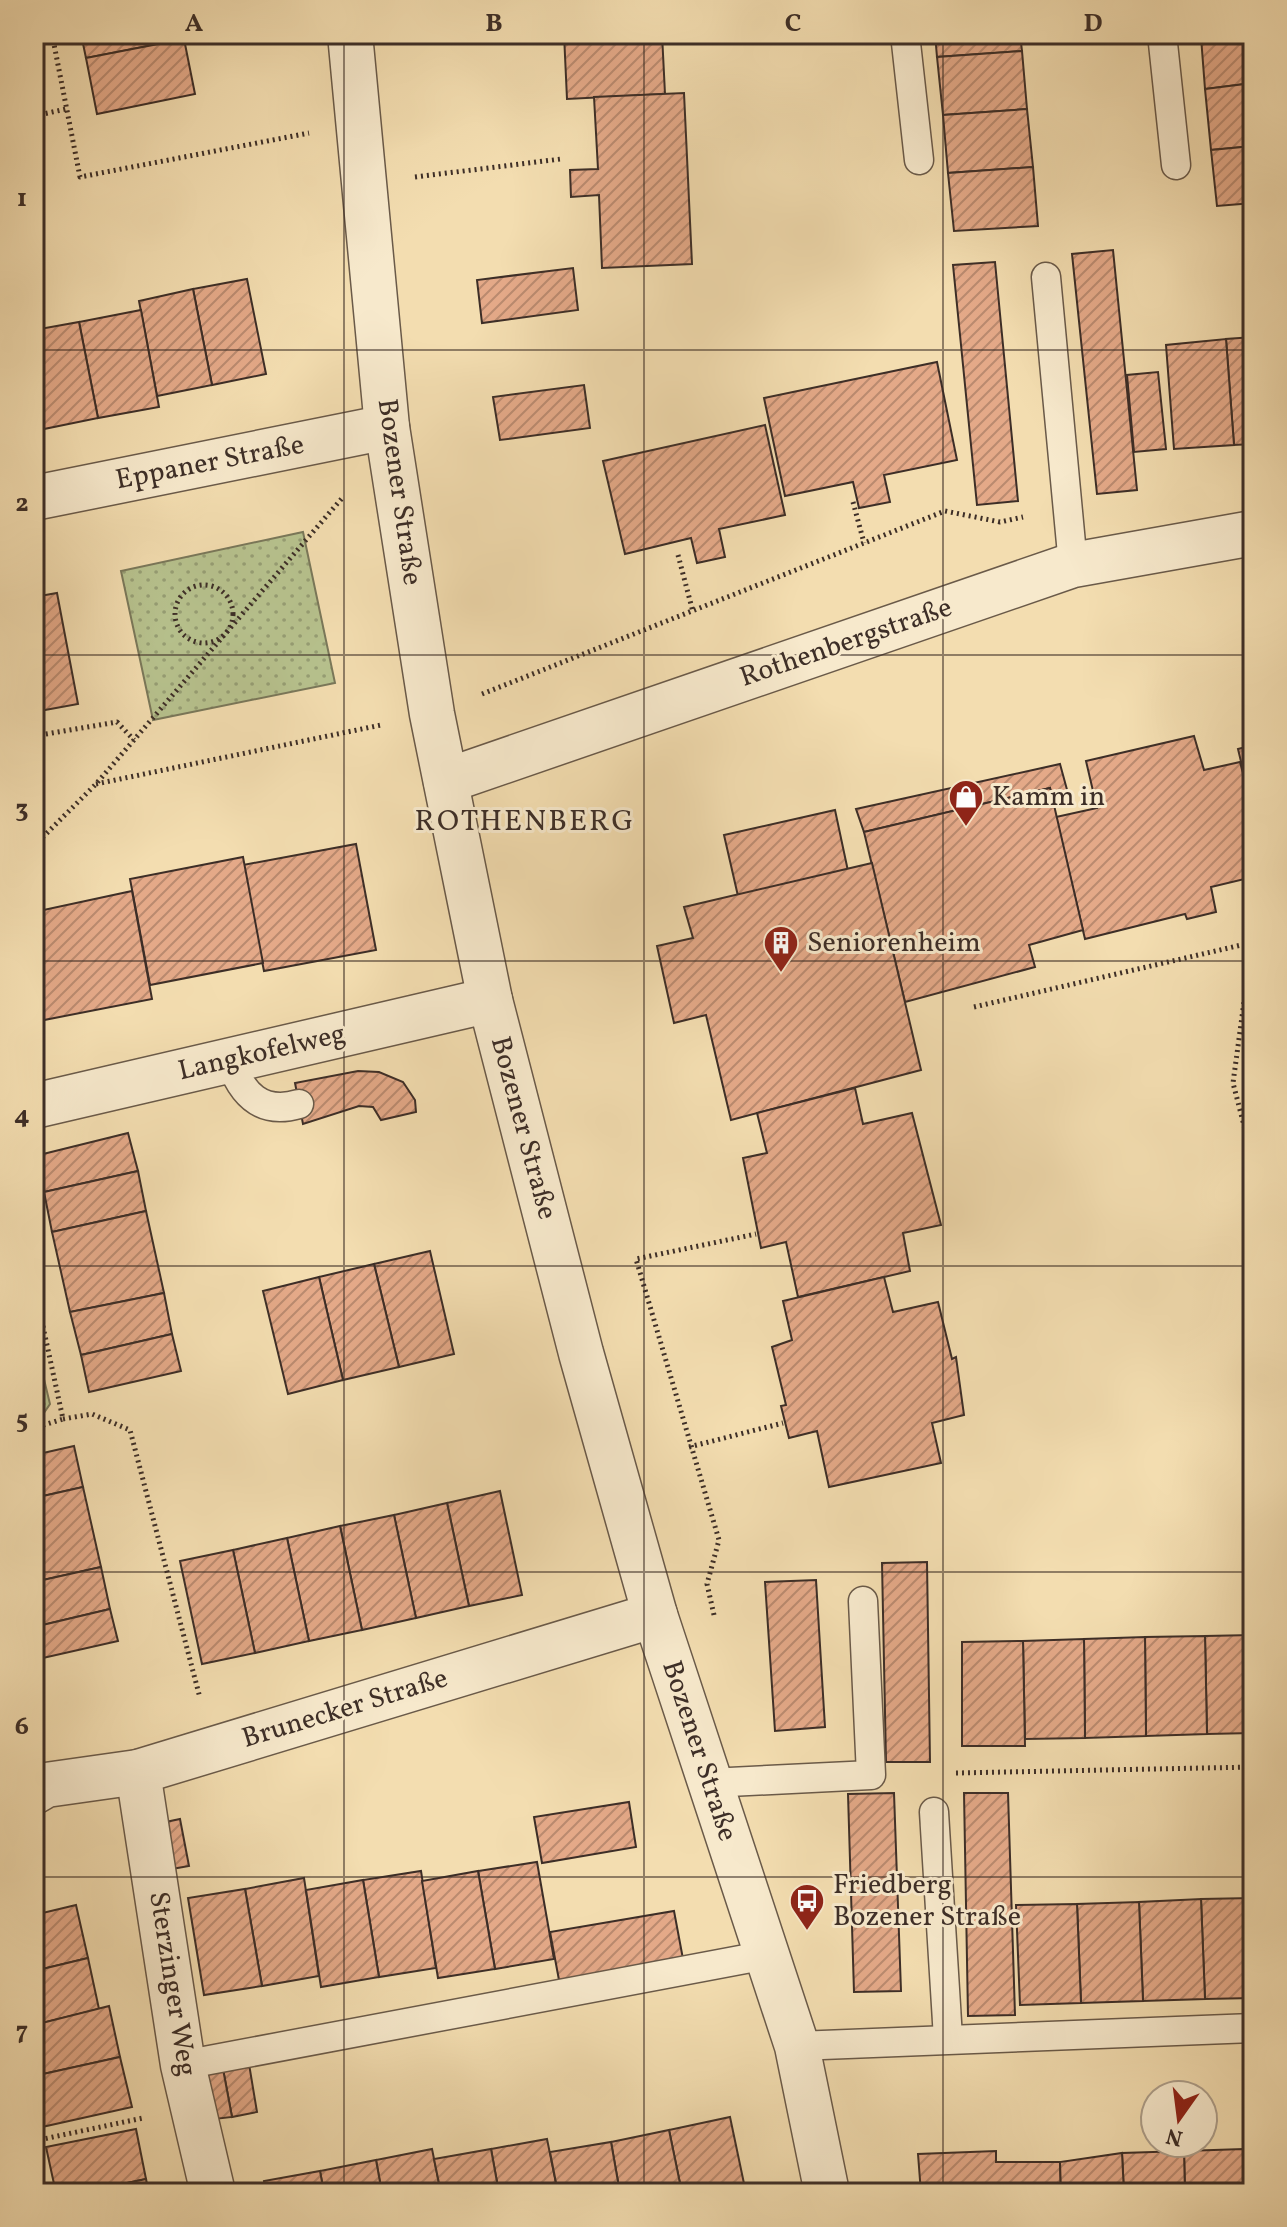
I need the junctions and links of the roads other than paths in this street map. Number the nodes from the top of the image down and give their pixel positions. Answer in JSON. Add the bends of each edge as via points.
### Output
{"nodes":[{"id":1,"x":350,"y":34,"type":"edge"},
{"id":2,"x":905,"y":34,"type":"edge"},
{"id":3,"x":1162,"y":34,"type":"edge"},
{"id":4,"x":919,"y":160,"type":"dead end"},
{"id":5,"x":1176,"y":165,"type":"dead end"},
{"id":6,"x":1046,"y":277,"type":"dead end"},
{"id":7,"x":387,"y":427,"type":"junction"},
{"id":8,"x":34,"y":498,"type":"edge"},
{"id":9,"x":1253,"y":533,"type":"edge"},
{"id":10,"x":1073,"y":565,"type":"junction"},
{"id":11,"x":446,"y":781,"type":"junction"},
{"id":12,"x":490,"y":1000,"type":"junction"},
{"id":13,"x":230,"y":1061,"type":"junction"},
{"id":14,"x":299,"y":1104,"type":"dead end"},
{"id":15,"x":35,"y":1105,"type":"edge"},
{"id":16,"x":863,"y":1601,"type":"dead end"},
{"id":17,"x":655,"y":1615,"type":"junction"},
{"id":18,"x":138,"y":1772,"type":"junction"},
{"id":19,"x":709,"y":1783,"type":"junction"},
{"id":20,"x":34,"y":1792,"type":"edge"},
{"id":21,"x":934,"y":1812,"type":"dead end"},
{"id":22,"x":767,"y":1955,"type":"junction"},
{"id":23,"x":1253,"y":2028,"type":"edge"},
{"id":24,"x":948,"y":2038,"type":"junction"},
{"id":25,"x":797,"y":2046,"type":"junction"},
{"id":26,"x":183,"y":2065,"type":"junction"},
{"id":27,"x":213,"y":2193,"type":"edge"},
{"id":28,"x":827,"y":2193,"type":"edge"}],
"edges":[{"from":1,"to":7,"type":"street","name":"Bozener Straße"},
{"from":2,"to":4,"type":"lane"},
{"from":3,"to":5,"type":"lane"},
{"from":6,"to":10,"type":"lane"},
{"from":7,"to":8,"type":"street","name":"Eppaner Straße"},
{"from":7,"to":11,"type":"street","name":"Bozener Straße"},
{"from":9,"to":10,"type":"street","name":"Rothenbergstraße"},
{"from":10,"to":11,"type":"street","name":"Rothenbergstraße"},
{"from":11,"to":12,"type":"street","name":"Bozener Straße"},
{"from":12,"to":13,"type":"street","name":"Langkofelweg"},
{"from":12,"to":17,"type":"street","name":"Bozener Straße"},
{"from":13,"to":14,"type":"lane","via":[[247,1095],[265,1106]]},
{"from":13,"to":15,"type":"street","name":"Langkofelweg"},
{"from":16,"to":19,"type":"lane","via":[[871,1775]]},
{"from":17,"to":18,"type":"street","name":"Brunecker Straße"},
{"from":17,"to":19,"type":"street","name":"Bozener Straße"},
{"from":18,"to":20,"type":"street","name":"Brunecker Straße","via":[[46,1785]]},
{"from":18,"to":26,"type":"street","name":"Sterzinger Weg"},
{"from":19,"to":22,"type":"street","name":"Bozener Straße"},
{"from":21,"to":24,"type":"lane"},
{"from":22,"to":25,"type":"street","name":"Bozener Straße"},
{"from":22,"to":26,"type":"lane"},
{"from":23,"to":24,"type":"lane"},
{"from":24,"to":25,"type":"lane"},
{"from":25,"to":28,"type":"street","name":"Bozener Straße"},
{"from":26,"to":27,"type":"street","name":"Sterzinger Weg"}]}
